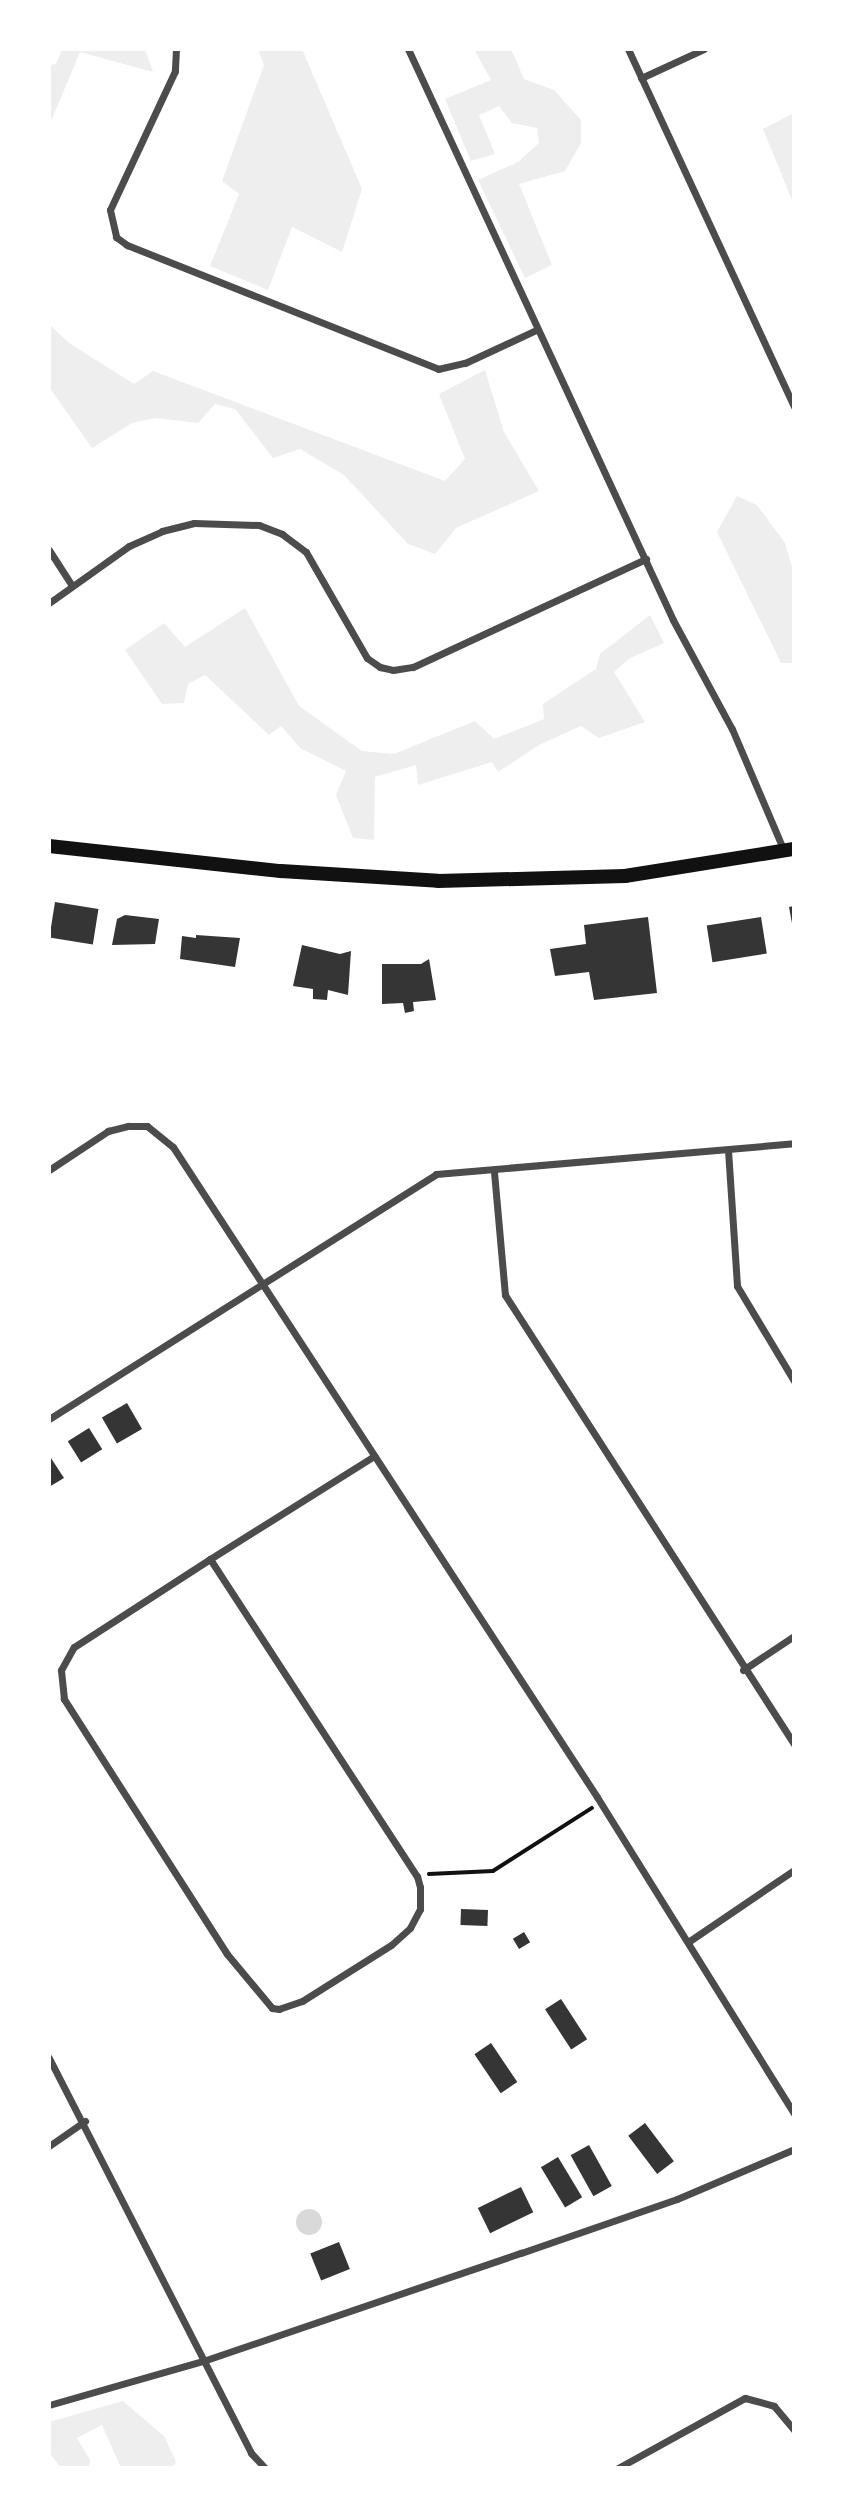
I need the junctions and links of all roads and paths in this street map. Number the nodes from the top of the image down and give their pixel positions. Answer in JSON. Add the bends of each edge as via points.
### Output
{"nodes":[{"id":1,"x":176,"y":49,"type":"edge"},
{"id":2,"x":408,"y":49,"type":"edge"},
{"id":3,"x":628,"y":49,"type":"edge"},
{"id":4,"x":704,"y":49,"type":"edge"},
{"id":5,"x":641,"y":78,"type":"junction"},
{"id":6,"x":536,"y":330,"type":"junction"},
{"id":7,"x":794,"y":406,"type":"edge"},
{"id":8,"x":49,"y":550,"type":"edge"},
{"id":9,"x":646,"y":559,"type":"junction"},
{"id":10,"x":71,"y":584,"type":"junction"},
{"id":11,"x":49,"y":603,"type":"edge"},
{"id":12,"x":49,"y":846,"type":"edge"},
{"id":13,"x":789,"y":850,"type":"edge"},
{"id":14,"x":794,"y":1143,"type":"edge"},
{"id":15,"x":728,"y":1150,"type":"junction"},
{"id":16,"x":49,"y":1170,"type":"edge"},
{"id":17,"x":494,"y":1172,"type":"junction"},
{"id":18,"x":261,"y":1282,"type":"junction"},
{"id":19,"x":794,"y":1381,"type":"edge"},
{"id":20,"x":49,"y":1419,"type":"edge"},
{"id":21,"x":374,"y":1455,"type":"junction"},
{"id":22,"x":211,"y":1559,"type":"junction"},
{"id":23,"x":794,"y":1636,"type":"edge"},
{"id":24,"x":743,"y":1670,"type":"junction"},
{"id":25,"x":794,"y":1744,"type":"edge"},
{"id":26,"x":600,"y":1802,"type":"junction"},
{"id":27,"x":794,"y":1870,"type":"edge"},
{"id":28,"x":417,"y":1875,"type":"junction"},
{"id":29,"x":688,"y":1942,"type":"junction"},
{"id":30,"x":49,"y":2058,"type":"edge"},
{"id":31,"x":794,"y":2114,"type":"edge"},
{"id":32,"x":85,"y":2121,"type":"junction"},
{"id":33,"x":49,"y":2146,"type":"edge"},
{"id":34,"x":794,"y":2149,"type":"edge"},
{"id":35,"x":206,"y":2360,"type":"junction"},
{"id":36,"x":49,"y":2405,"type":"edge"},
{"id":37,"x":794,"y":2430,"type":"edge"},
{"id":38,"x":265,"y":2468,"type":"edge"},
{"id":39,"x":618,"y":2468,"type":"edge"}],
"edges":[{"from":1,"to":6,"type":"street","via":[[176,71],[110,210],[116,237],[438,369],[465,363]]},
{"from":2,"to":6,"type":"street"},
{"from":3,"to":5,"type":"street"},
{"from":4,"to":5,"type":"street"},
{"from":5,"to":7,"type":"street"},
{"from":6,"to":9,"type":"street"},
{"from":8,"to":10,"type":"street"},
{"from":9,"to":10,"type":"street","via":[[412,667],[393,670],[368,658],[306,552],[282,534],[259,525],[194,523],[162,531],[129,546]]},
{"from":9,"to":13,"type":"street"},
{"from":10,"to":11,"type":"street"},
{"from":12,"to":13,"type":"main road","via":[[281,871],[438,881],[625,876]]},
{"from":14,"to":15,"type":"street"},
{"from":15,"to":17,"type":"street"},
{"from":15,"to":19,"type":"street","via":[[737,1286]]},
{"from":16,"to":18,"type":"street","via":[[108,1132],[147,1126],[162,1134]]},
{"from":17,"to":18,"type":"street","via":[[436,1174]]},
{"from":17,"to":24,"type":"street","via":[[505,1295]]},
{"from":18,"to":20,"type":"street"},
{"from":18,"to":21,"type":"street"},
{"from":21,"to":22,"type":"street"},
{"from":21,"to":26,"type":"street"},
{"from":22,"to":28,"type":"street"},
{"from":22,"to":28,"type":"street","via":[[74,1647],[65,1660],[60,1683],[64,1699],[227,1954],[272,2008],[291,2006],[391,1945],[410,1928],[420,1909]]},
{"from":23,"to":24,"type":"street"},
{"from":24,"to":25,"type":"street"},
{"from":26,"to":28,"type":"path","via":[[493,1871]]},
{"from":26,"to":29,"type":"street"},
{"from":27,"to":29,"type":"street"},
{"from":29,"to":31,"type":"street"},
{"from":30,"to":32,"type":"street"},
{"from":32,"to":33,"type":"street"},
{"from":32,"to":35,"type":"street"},
{"from":34,"to":35,"type":"street","via":[[677,2199]]},
{"from":35,"to":36,"type":"street"},
{"from":35,"to":38,"type":"street","via":[[251,2453]]},
{"from":37,"to":39,"type":"street","via":[[774,2406],[745,2398]]}]}
